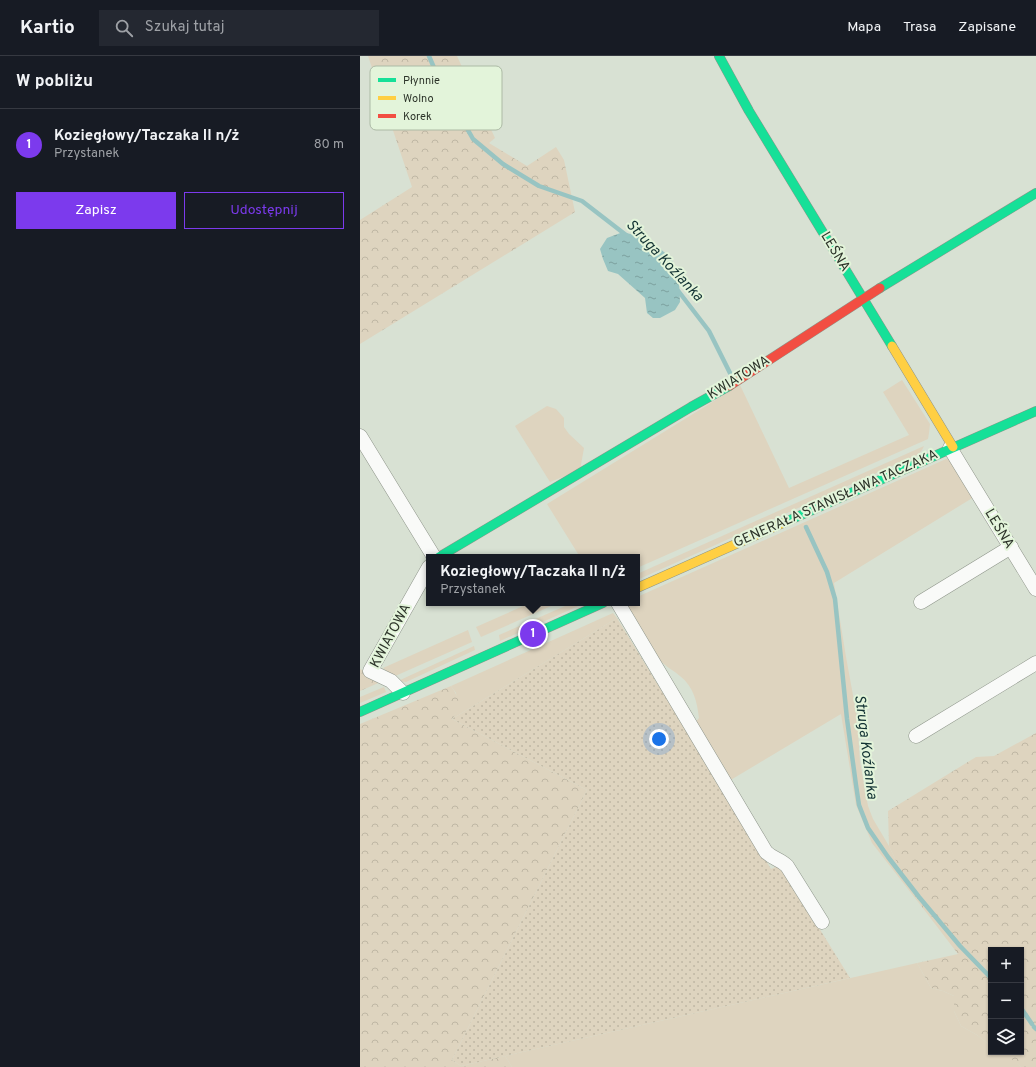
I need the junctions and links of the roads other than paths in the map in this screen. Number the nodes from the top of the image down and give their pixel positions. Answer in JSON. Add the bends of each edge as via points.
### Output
{"nodes":[{"id":1,"x":719,"y":56,"type":"edge"},
{"id":2,"x":1036,"y":193,"type":"edge"},
{"id":3,"x":863,"y":298,"type":"junction"},
{"id":4,"x":1036,"y":411,"type":"edge"},
{"id":5,"x":360,"y":436,"type":"edge"},
{"id":6,"x":952,"y":448,"type":"junction"},
{"id":7,"x":1011,"y":547,"type":"junction"},
{"id":8,"x":432,"y":554,"type":"edge"},
{"id":9,"x":444,"y":554,"type":"edge"},
{"id":10,"x":426,"y":572,"type":"edge"},
{"id":11,"x":640,"y":587,"type":"edge"},
{"id":12,"x":1036,"y":589,"type":"edge"},
{"id":13,"x":922,"y":602,"type":"dead end"},
{"id":14,"x":596,"y":606,"type":"edge"},
{"id":15,"x":620,"y":606,"type":"edge"},
{"id":16,"x":1036,"y":663,"type":"edge"},
{"id":17,"x":402,"y":693,"type":"junction"},
{"id":18,"x":360,"y":712,"type":"edge"},
{"id":19,"x":916,"y":736,"type":"dead end"},
{"id":20,"x":822,"y":922,"type":"dead end"}],
"edges":[{"from":1,"to":3,"type":"street","name":"LEŚNA","via":[[749,111]]},
{"from":2,"to":3,"type":"street","name":"KWIATOWA"},
{"from":3,"to":6,"type":"street","name":"LEŚNA","via":[[942,426]]},
{"from":3,"to":9,"type":"street","name":"KWIATOWA","via":[[729,386]]},
{"from":4,"to":6,"type":"street","name":"GENERAŁA STANISŁAWA TACZAKA"},
{"from":5,"to":8,"type":"street"},
{"from":6,"to":7,"type":"street","name":"LEŚNA"},
{"from":6,"to":11,"type":"street","name":"GENERAŁA STANISŁAWA TACZAKA"},
{"from":7,"to":12,"type":"street","name":"LEŚNA"},
{"from":7,"to":13,"type":"street"},
{"from":10,"to":17,"type":"street","name":"KWIATOWA","via":[[370,671],[391,681]]},
{"from":14,"to":17,"type":"street"},
{"from":15,"to":20,"type":"street","via":[[766,852],[787,866]]},
{"from":16,"to":19,"type":"street"},
{"from":17,"to":18,"type":"street"}]}
